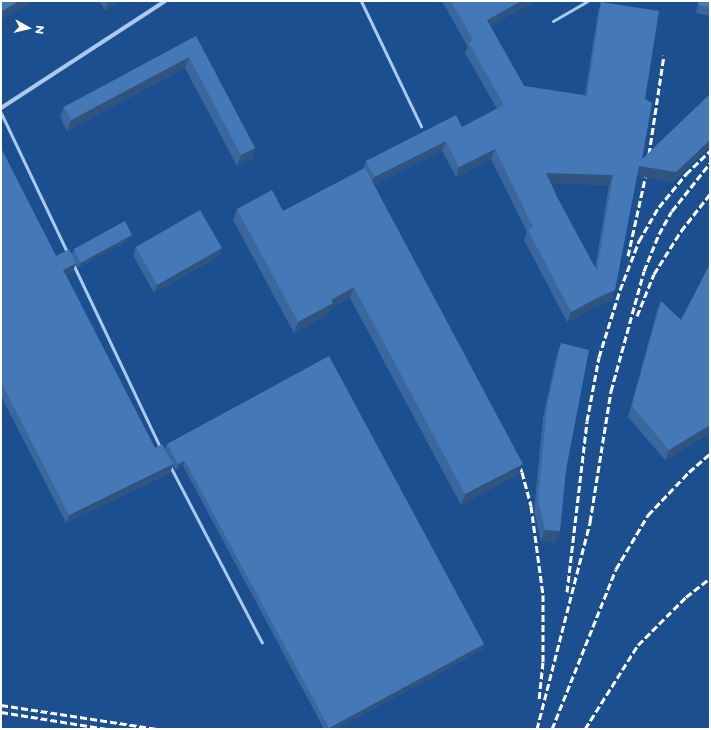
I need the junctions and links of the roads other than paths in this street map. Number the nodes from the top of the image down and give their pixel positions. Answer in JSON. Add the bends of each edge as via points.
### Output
{"nodes":[{"id":1,"x":165,"y":1,"type":"edge"},
{"id":2,"x":361,"y":1,"type":"edge"},
{"id":3,"x":587,"y":1,"type":"edge"},
{"id":4,"x":553,"y":21,"type":"dead end"},
{"id":5,"x":1,"y":108,"type":"edge"},
{"id":6,"x":1,"y":113,"type":"edge"},
{"id":7,"x":421,"y":126,"type":"dead end"},
{"id":8,"x":164,"y":453,"type":"edge"},
{"id":9,"x":167,"y":460,"type":"edge"},
{"id":10,"x":262,"y":643,"type":"dead end"}],
"edges":[{"from":1,"to":5,"type":"street"},
{"from":2,"to":7,"type":"lane"},
{"from":3,"to":4,"type":"lane"},
{"from":6,"to":8,"type":"lane"},
{"from":9,"to":10,"type":"lane"}]}
